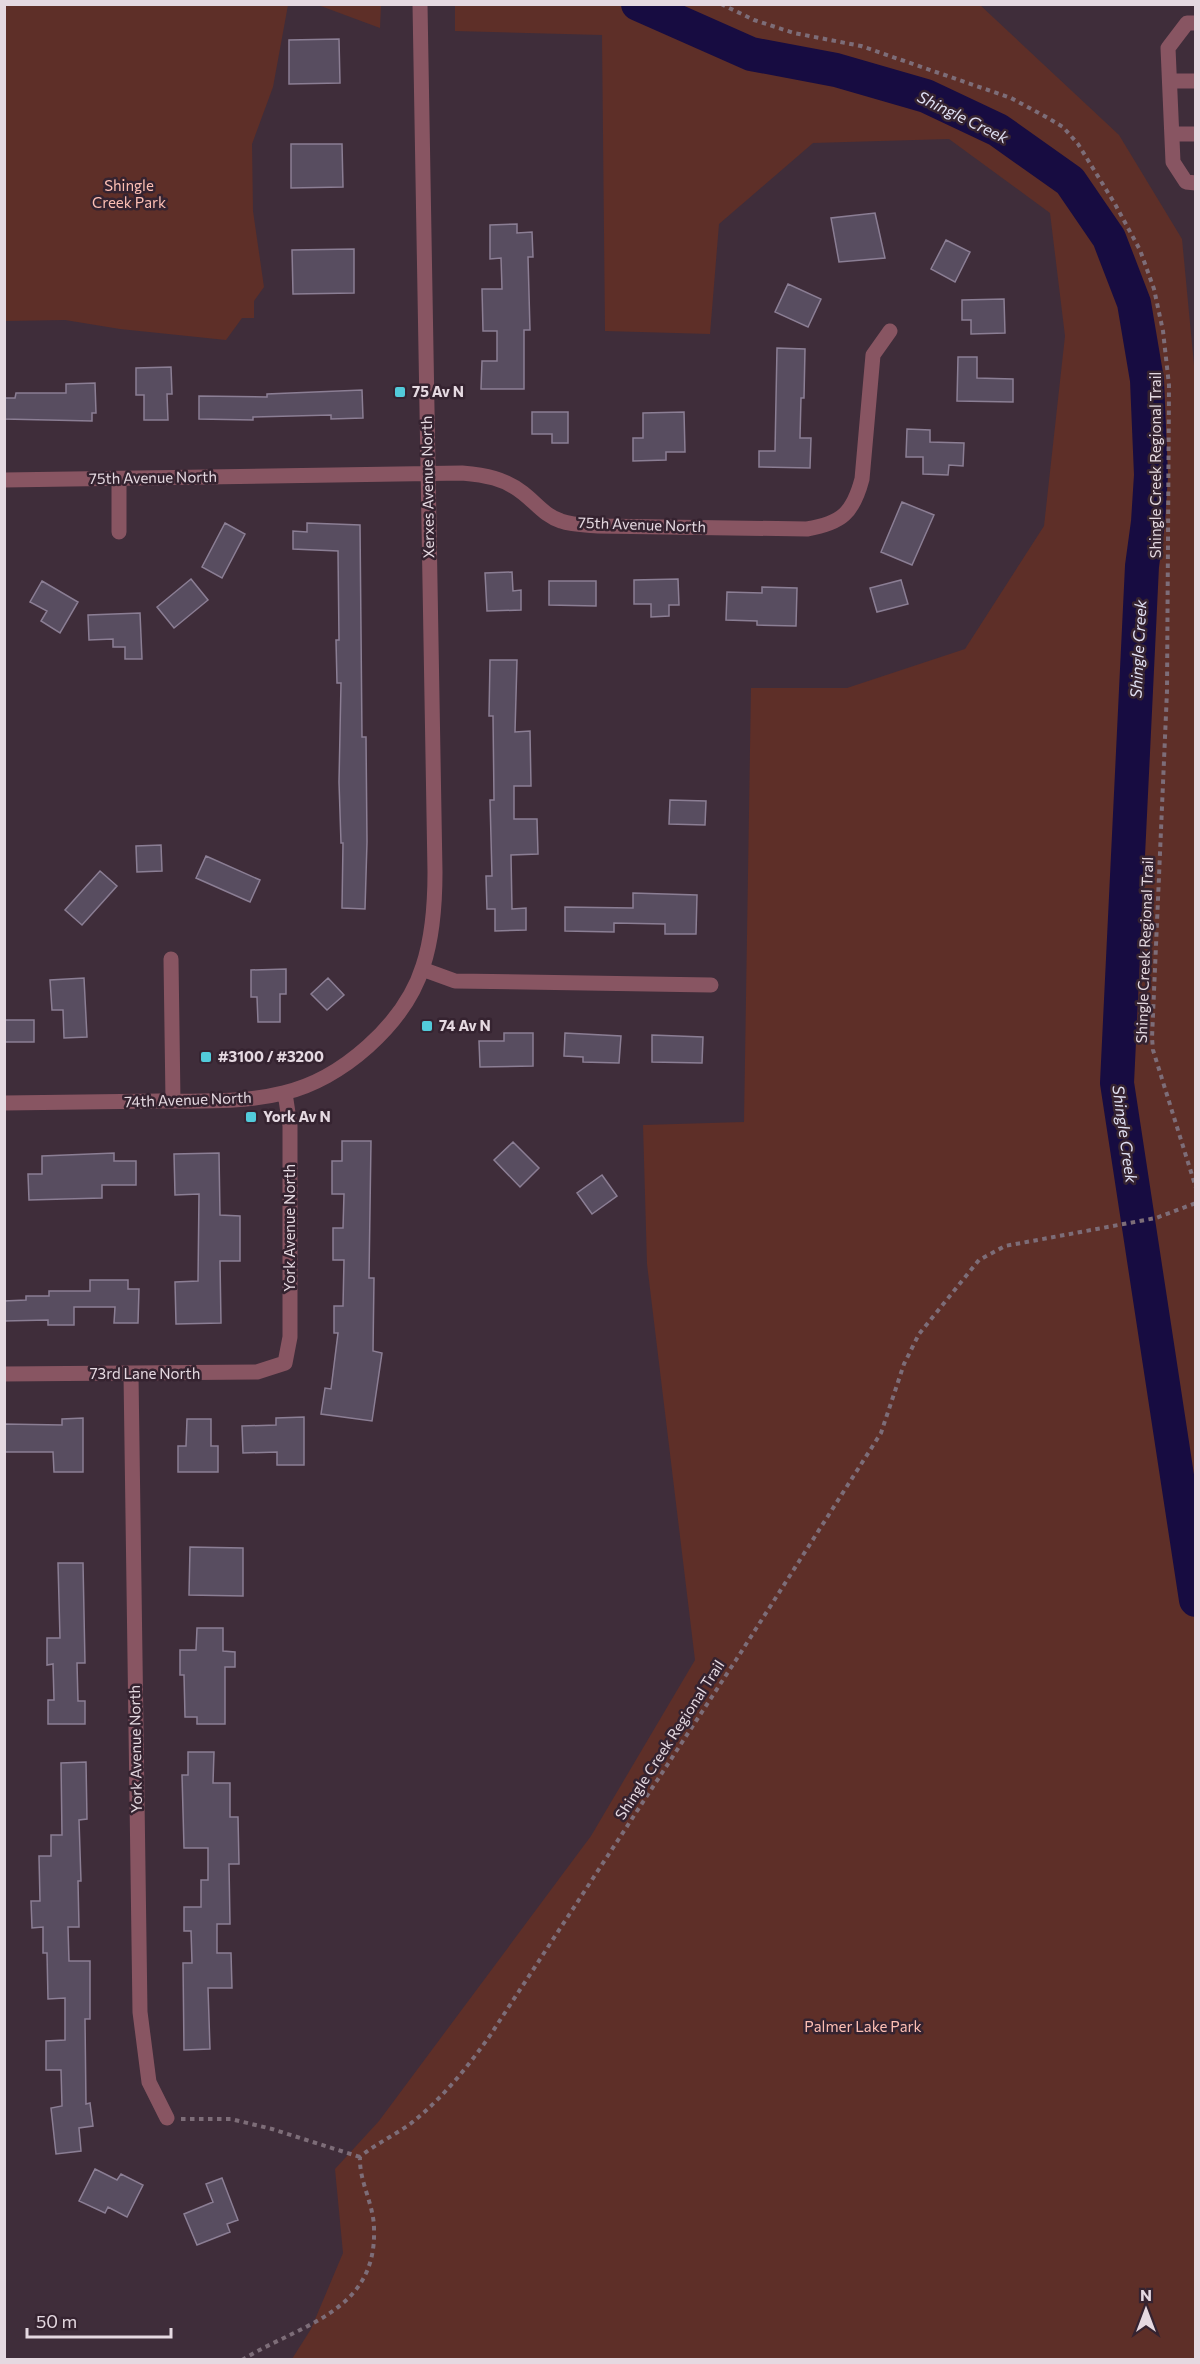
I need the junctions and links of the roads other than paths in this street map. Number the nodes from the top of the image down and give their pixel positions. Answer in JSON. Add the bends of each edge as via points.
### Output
{"nodes":[{"id":1,"x":420,"y":4,"type":"edge"},
{"id":2,"x":1196,"y":23,"type":"edge"},
{"id":3,"x":1170,"y":81,"type":"junction"},
{"id":4,"x":1196,"y":81,"type":"edge"},
{"id":5,"x":1172,"y":134,"type":"junction"},
{"id":6,"x":1196,"y":134,"type":"edge"},
{"id":7,"x":1196,"y":183,"type":"edge"},
{"id":8,"x":890,"y":331,"type":"dead end"},
{"id":9,"x":428,"y":474,"type":"junction"},
{"id":10,"x":119,"y":479,"type":"junction"},
{"id":11,"x":4,"y":480,"type":"edge"},
{"id":12,"x":119,"y":532,"type":"dead end"},
{"id":13,"x":171,"y":960,"type":"dead end"},
{"id":14,"x":422,"y":969,"type":"junction"},
{"id":15,"x":711,"y":985,"type":"dead end"},
{"id":16,"x":285,"y":1093,"type":"junction"},
{"id":17,"x":173,"y":1101,"type":"junction"},
{"id":18,"x":4,"y":1103,"type":"edge"},
{"id":19,"x":285,"y":1363,"type":"joint"},
{"id":20,"x":4,"y":1374,"type":"edge"},
{"id":21,"x":131,"y":1374,"type":"junction"},
{"id":22,"x":167,"y":2118,"type":"road end"}],
"edges":[{"from":1,"to":9,"type":"street","name":"Xerxes Avenue North"},
{"from":2,"to":3,"type":"street","via":[[1187,23],[1168,48]]},
{"from":3,"to":4,"type":"street"},
{"from":3,"to":5,"type":"street"},
{"from":5,"to":6,"type":"street"},
{"from":5,"to":7,"type":"street","via":[[1173,162],[1186,182]]},
{"from":8,"to":9,"type":"street","name":"75th Avenue North","via":[[873,355],[857,498],[845,515],[828,525],[807,529],[573,524],[559,521],[523,493],[489,476]]},
{"from":9,"to":10,"type":"street","name":"75th Avenue North"},
{"from":9,"to":14,"type":"street","name":"Xerxes Avenue North","via":[[435,896]]},
{"from":10,"to":11,"type":"street","name":"75th Avenue North"},
{"from":10,"to":12,"type":"street"},
{"from":13,"to":17,"type":"street"},
{"from":14,"to":15,"type":"street","via":[[455,981]]},
{"from":14,"to":16,"type":"street","name":"74th Avenue North","via":[[401,1009],[363,1051],[324,1077]]},
{"from":16,"to":17,"type":"street","name":"74th Avenue North","via":[[236,1100]]},
{"from":16,"to":19,"type":"street","name":"York Avenue North","via":[[290,1125],[290,1337]]},
{"from":17,"to":18,"type":"street","name":"74th Avenue North"},
{"from":19,"to":21,"type":"street","name":"73rd Lane North","via":[[258,1372]]},
{"from":20,"to":21,"type":"street","name":"73rd Lane North"},
{"from":21,"to":22,"type":"street","name":"York Avenue North","via":[[140,2012],[149,2082]]}]}
